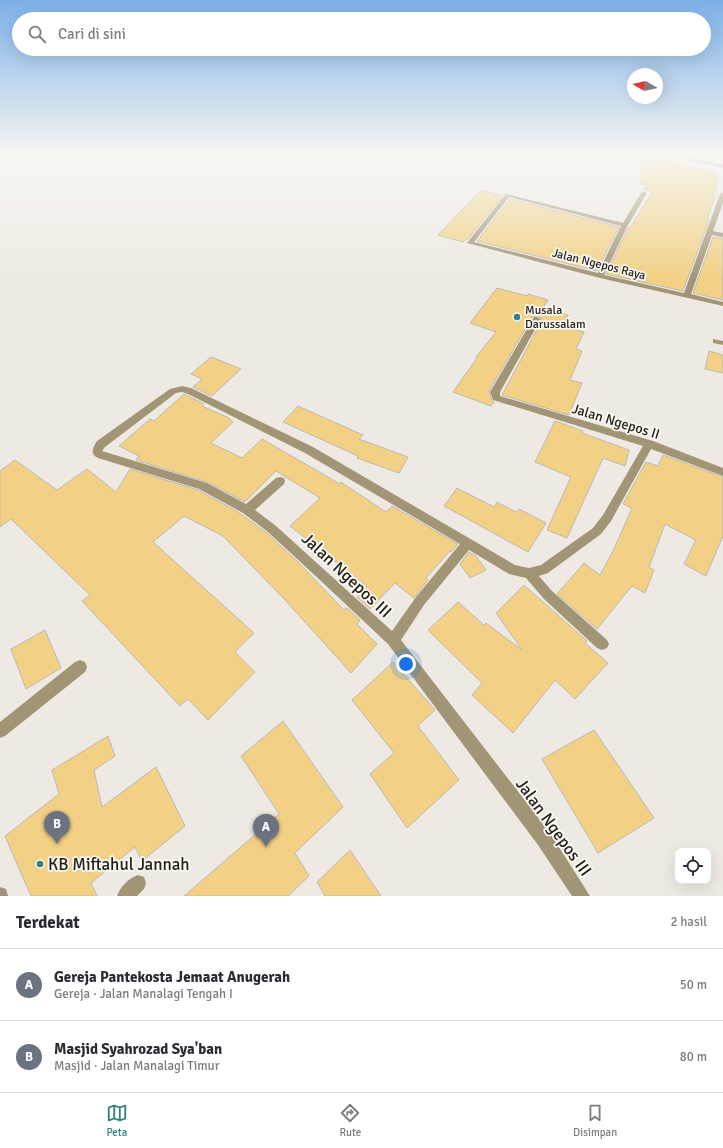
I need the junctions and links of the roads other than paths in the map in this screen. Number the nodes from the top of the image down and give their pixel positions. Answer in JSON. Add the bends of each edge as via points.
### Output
{"nodes":[{"id":1,"x":507,"y":196,"type":"edge"},
{"id":2,"x":511,"y":196,"type":"edge"},
{"id":3,"x":642,"y":196,"type":"edge"},
{"id":4,"x":722,"y":196,"type":"edge"},
{"id":5,"x":625,"y":225,"type":"junction"},
{"id":6,"x":709,"y":232,"type":"junction"},
{"id":7,"x":723,"y":235,"type":"edge"},
{"id":8,"x":600,"y":276,"type":"junction"},
{"id":9,"x":687,"y":296,"type":"junction"},
{"id":10,"x":723,"y":304,"type":"edge"},
{"id":11,"x":537,"y":319,"type":"dead end"},
{"id":12,"x":649,"y":444,"type":"junction"},
{"id":13,"x":723,"y":472,"type":"edge"},
{"id":14,"x":280,"y":481,"type":"dead end"},
{"id":15,"x":248,"y":510,"type":"junction"},
{"id":16,"x":467,"y":544,"type":"junction"},
{"id":17,"x":529,"y":573,"type":"junction"},
{"id":18,"x":393,"y":640,"type":"junction"},
{"id":19,"x":602,"y":644,"type":"dead end"},
{"id":20,"x":80,"y":667,"type":"dead end"},
{"id":21,"x":0,"y":731,"type":"edge"},
{"id":22,"x":138,"y":883,"type":"dead end"},
{"id":23,"x":125,"y":896,"type":"edge"},
{"id":24,"x":582,"y":896,"type":"edge"}],
"edges":[{"from":1,"to":8,"type":"street","name":"Jalan Ngepos Raya","via":[[470,243]]},
{"from":2,"to":5,"type":"street","name":"Jalan Ngepos Raya"},
{"from":3,"to":5,"type":"street"},
{"from":4,"to":6,"type":"street"},
{"from":5,"to":8,"type":"street"},
{"from":6,"to":7,"type":"street"},
{"from":6,"to":9,"type":"street"},
{"from":8,"to":9,"type":"street","name":"Jalan Ngepos Raya"},
{"from":9,"to":10,"type":"street","name":"Jalan Ngepos Raya"},
{"from":11,"to":12,"type":"street","name":"Jalan Ngepos II","via":[[495,396],[500,400]]},
{"from":12,"to":13,"type":"street","name":"Jalan Ngepos II"},
{"from":12,"to":17,"type":"street","via":[[597,531],[544,569]]},
{"from":14,"to":15,"type":"street"},
{"from":15,"to":16,"type":"street","name":"Jalan Ngepos III","via":[[203,486],[98,453],[97,450],[101,444],[173,391],[191,391],[308,450]]},
{"from":15,"to":18,"type":"street","name":"Jalan Ngepos III"},
{"from":16,"to":17,"type":"street","via":[[513,570]]},
{"from":16,"to":18,"type":"street","via":[[420,601]]},
{"from":17,"to":19,"type":"street","via":[[548,596]]},
{"from":18,"to":24,"type":"street","name":"Jalan Ngepos III","via":[[544,839]]},
{"from":20,"to":21,"type":"street"},
{"from":22,"to":23,"type":"street"}]}
